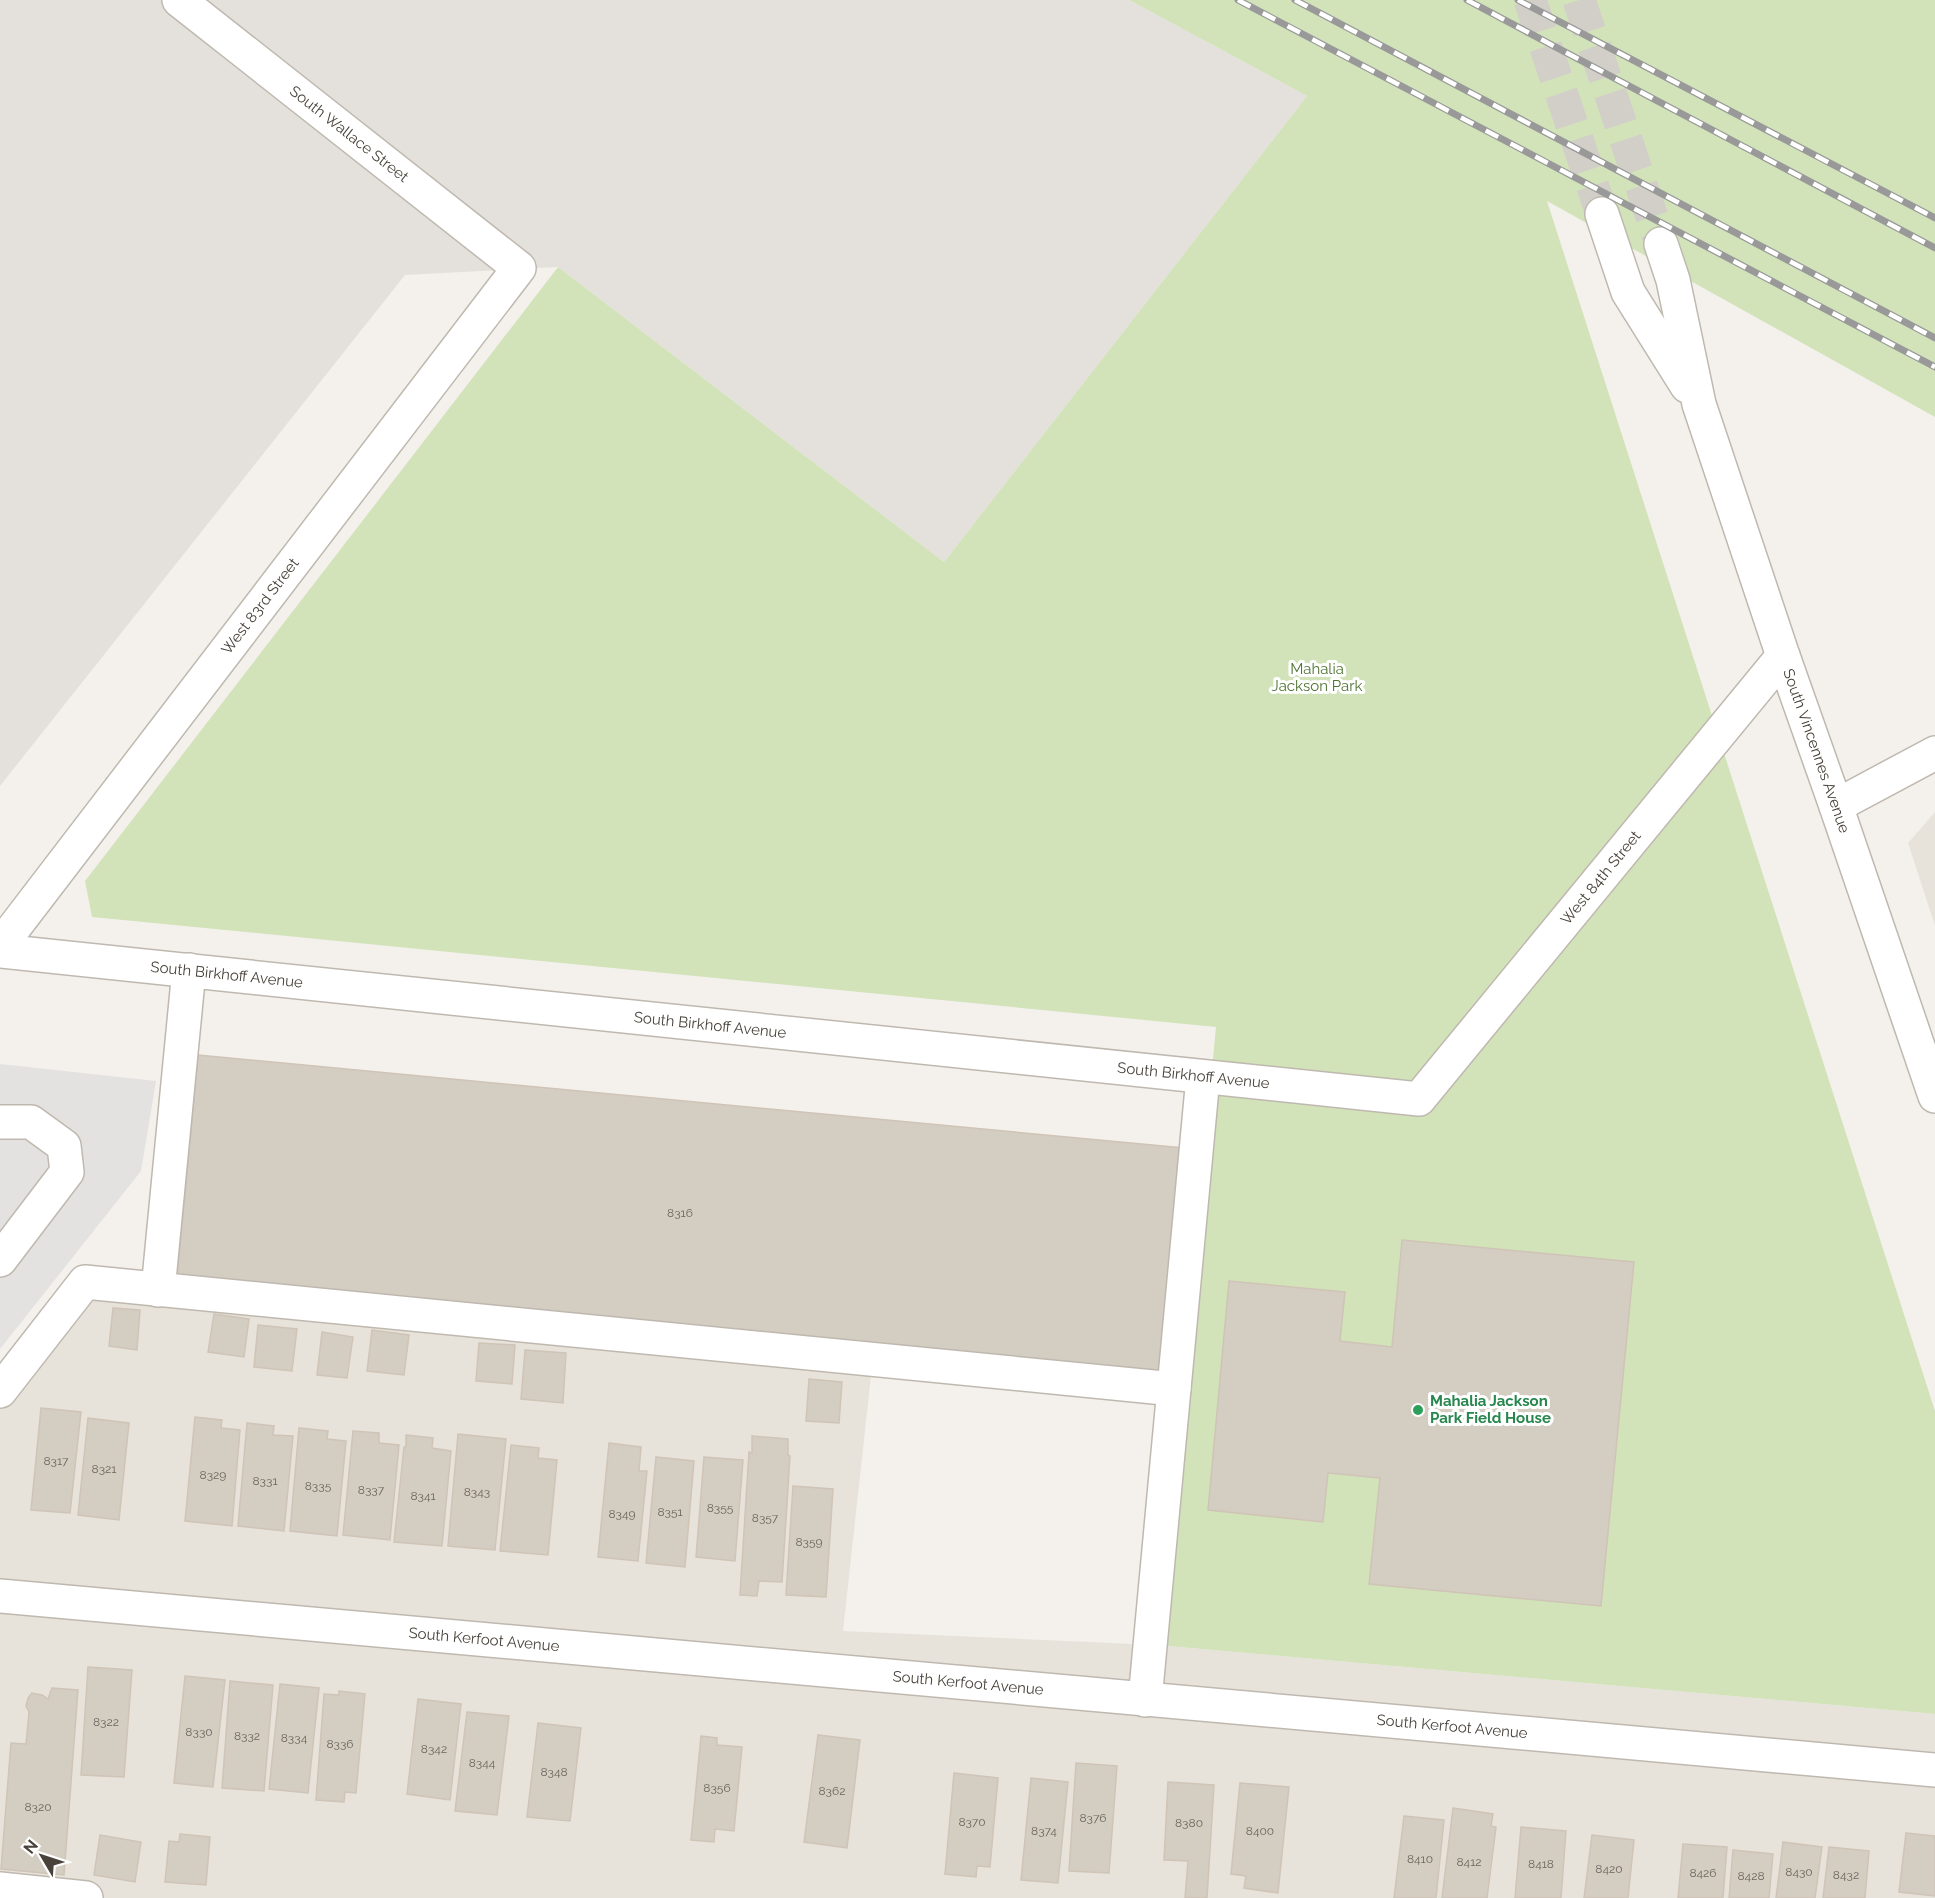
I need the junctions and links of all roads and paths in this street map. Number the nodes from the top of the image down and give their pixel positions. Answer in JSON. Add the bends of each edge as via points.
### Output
{"nodes":[{"id":1,"x":178,"y":0,"type":"edge"},
{"id":2,"x":1602,"y":214,"type":"tunnel mouth"},
{"id":3,"x":1661,"y":244,"type":"tunnel mouth"},
{"id":4,"x":519,"y":268,"type":"joint"},
{"id":5,"x":1699,"y":404,"type":"junction"},
{"id":6,"x":1783,"y":656,"type":"junction"},
{"id":7,"x":1935,"y":753,"type":"edge"},
{"id":8,"x":1836,"y":806,"type":"junction"},
{"id":9,"x":0,"y":946,"type":"edge"},
{"id":10,"x":0,"y":951,"type":"edge"},
{"id":11,"x":189,"y":970,"type":"junction"},
{"id":12,"x":1203,"y":1077,"type":"junction"},
{"id":13,"x":1935,"y":1096,"type":"edge"},
{"id":14,"x":1419,"y":1099,"type":"joint"},
{"id":15,"x":0,"y":1122,"type":"edge"},
{"id":16,"x":0,"y":1260,"type":"edge"},
{"id":17,"x":158,"y":1290,"type":"junction"},
{"id":18,"x":1174,"y":1389,"type":"junction"},
{"id":19,"x":0,"y":1390,"type":"edge"},
{"id":20,"x":0,"y":1596,"type":"edge"},
{"id":21,"x":1145,"y":1700,"type":"junction"},
{"id":22,"x":1935,"y":1770,"type":"edge"},
{"id":23,"x":0,"y":1889,"type":"edge"},
{"id":24,"x":86,"y":1898,"type":"edge"}],
"edges":[{"from":1,"to":4,"type":"street","name":"South Wallace Street"},
{"from":2,"to":5,"type":"street","name":"South Vincennes Avenue","via":[[1628,292]]},
{"from":3,"to":5,"type":"street","name":"South Vincennes Avenue","via":[[1673,280]]},
{"from":4,"to":9,"type":"street","name":"West 83rd Street"},
{"from":5,"to":6,"type":"street","name":"South Vincennes Avenue"},
{"from":6,"to":8,"type":"street","name":"South Vincennes Avenue"},
{"from":6,"to":14,"type":"street","name":"West 84th Street"},
{"from":7,"to":8,"type":"street"},
{"from":8,"to":13,"type":"street","name":"South Vincennes Avenue"},
{"from":10,"to":11,"type":"street","name":"South Birkhoff Avenue"},
{"from":11,"to":12,"type":"street","name":"South Birkhoff Avenue"},
{"from":11,"to":17,"type":"street"},
{"from":12,"to":14,"type":"street","name":"South Birkhoff Avenue"},
{"from":12,"to":18,"type":"street"},
{"from":15,"to":16,"type":"street","via":[[31,1122],[64,1146],[67,1172]]},
{"from":17,"to":18,"type":"street"},
{"from":17,"to":19,"type":"street","via":[[85,1282]]},
{"from":18,"to":21,"type":"street"},
{"from":20,"to":21,"type":"street","name":"South Kerfoot Avenue"},
{"from":21,"to":22,"type":"street","name":"South Kerfoot Avenue"},
{"from":23,"to":24,"type":"street"}]}
